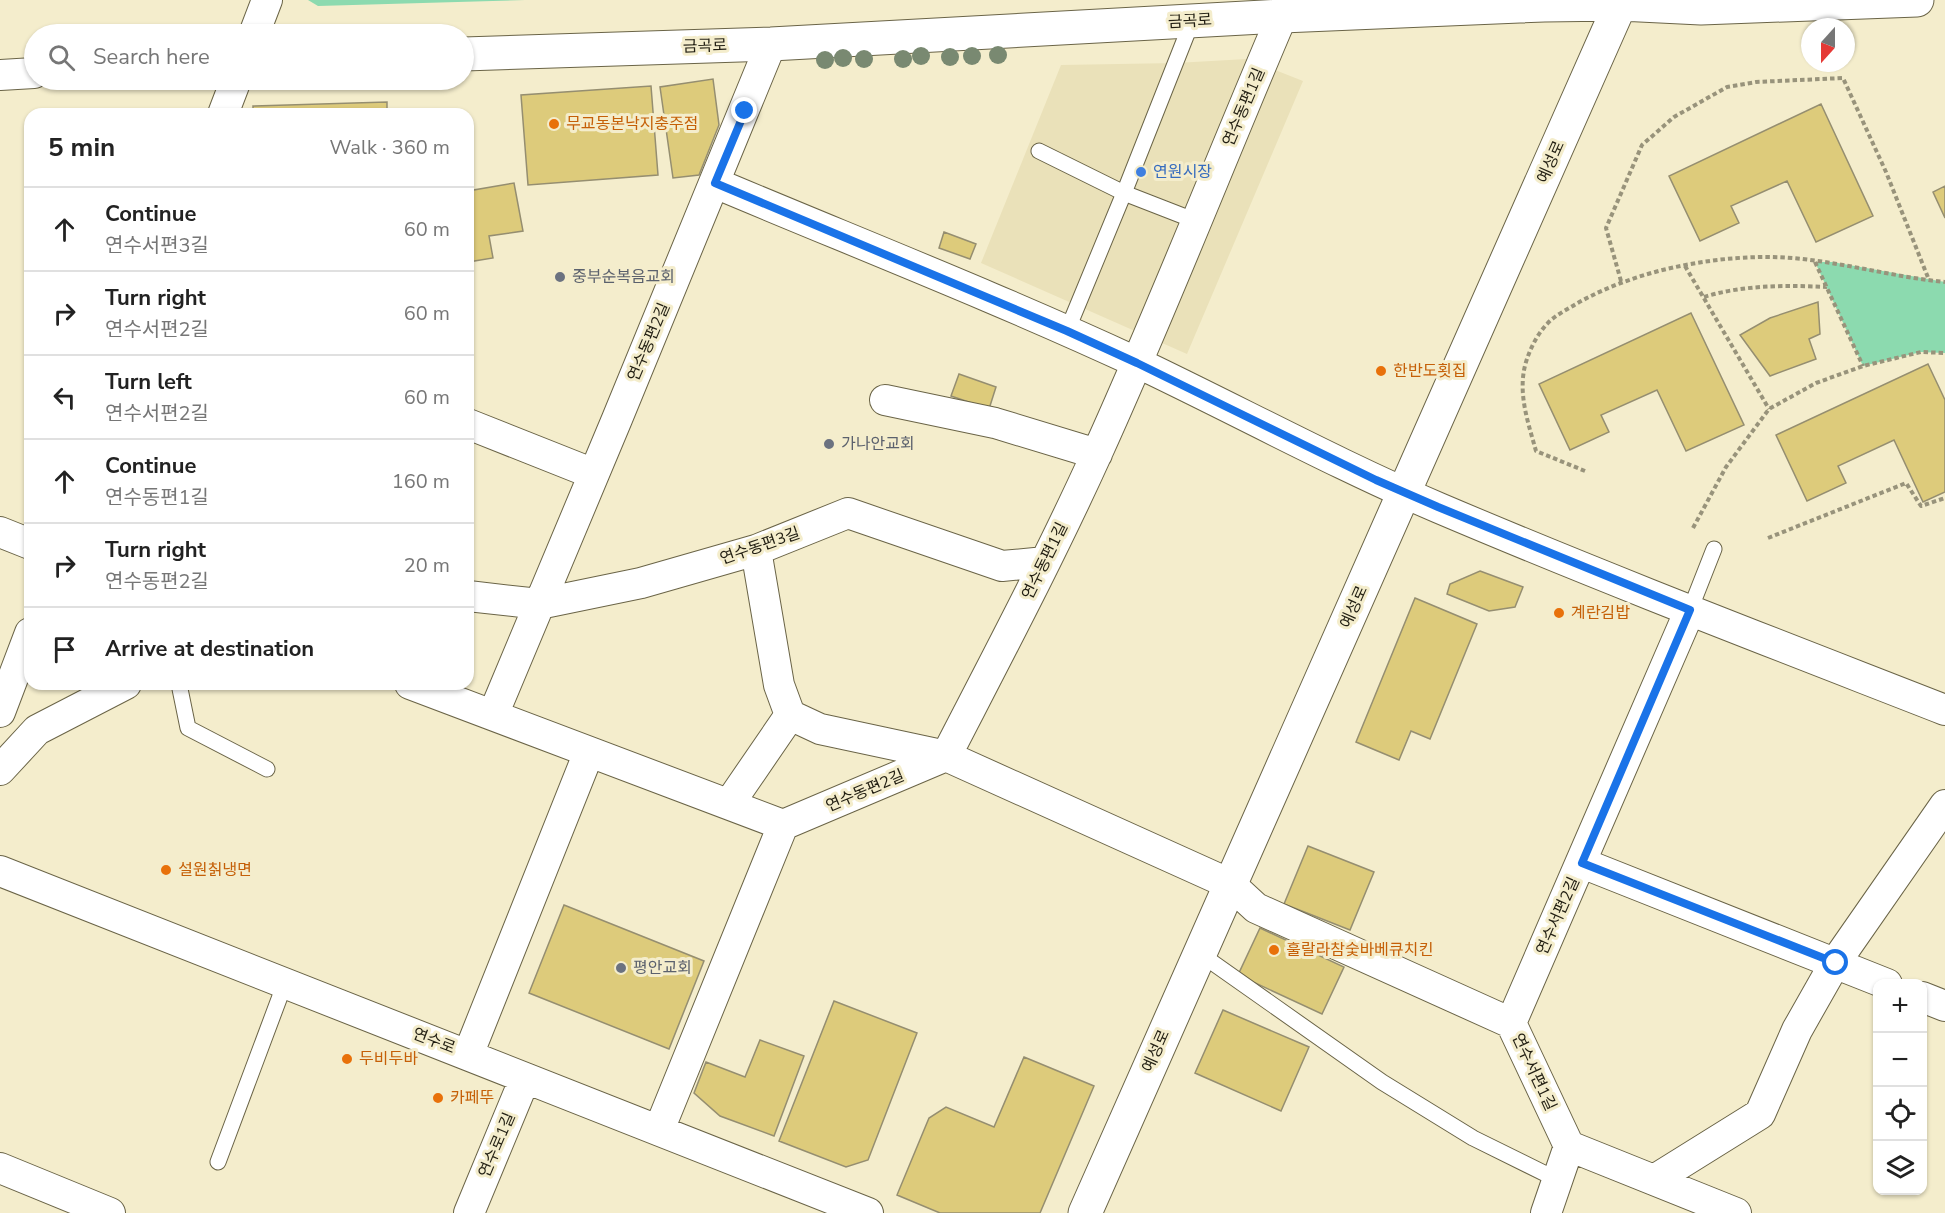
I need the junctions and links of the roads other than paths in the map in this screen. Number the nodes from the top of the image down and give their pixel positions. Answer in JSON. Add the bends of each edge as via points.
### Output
{"nodes":[{"id":1,"x":267,"y":0,"type":"edge"},
{"id":2,"x":1917,"y":0,"type":"edge"},
{"id":3,"x":1621,"y":2,"type":"edge"},
{"id":4,"x":1282,"y":16,"type":"junction"},
{"id":5,"x":1191,"y":21,"type":"junction"},
{"id":6,"x":258,"y":24,"type":"edge"},
{"id":7,"x":771,"y":44,"type":"junction"},
{"id":8,"x":474,"y":54,"type":"edge"},
{"id":9,"x":24,"y":74,"type":"edge"},
{"id":10,"x":0,"y":75,"type":"edge"},
{"id":11,"x":232,"y":90,"type":"edge"},
{"id":12,"x":225,"y":108,"type":"edge"},
{"id":13,"x":1039,"y":151,"type":"dead end"},
{"id":14,"x":715,"y":183,"type":"junction"},
{"id":15,"x":1124,"y":193,"type":"junction"},
{"id":16,"x":1196,"y":221,"type":"junction"},
{"id":17,"x":1067,"y":331,"type":"junction"},
{"id":18,"x":1137,"y":363,"type":"junction"},
{"id":19,"x":885,"y":400,"type":"dead end"},
{"id":20,"x":474,"y":426,"type":"edge"},
{"id":21,"x":1097,"y":454,"type":"junction"},
{"id":22,"x":594,"y":474,"type":"junction"},
{"id":23,"x":1405,"y":492,"type":"junction"},
{"id":24,"x":0,"y":532,"type":"edge"},
{"id":25,"x":24,"y":542,"type":"edge"},
{"id":26,"x":1714,"y":549,"type":"dead end"},
{"id":27,"x":756,"y":550,"type":"junction"},
{"id":28,"x":1045,"y":562,"type":"junction"},
{"id":29,"x":474,"y":597,"type":"edge"},
{"id":30,"x":539,"y":604,"type":"junction"},
{"id":31,"x":1690,"y":610,"type":"junction"},
{"id":32,"x":24,"y":649,"type":"edge"},
{"id":33,"x":114,"y":690,"type":"edge"},
{"id":34,"x":180,"y":690,"type":"edge"},
{"id":35,"x":426,"y":690,"type":"edge"},
{"id":36,"x":1945,"y":710,"type":"edge"},
{"id":37,"x":0,"y":712,"type":"edge"},
{"id":38,"x":493,"y":715,"type":"junction"},
{"id":39,"x":790,"y":715,"type":"junction"},
{"id":40,"x":589,"y":752,"type":"junction"},
{"id":41,"x":946,"y":756,"type":"junction"},
{"id":42,"x":0,"y":770,"type":"edge"},
{"id":43,"x":267,"y":770,"type":"dead end"},
{"id":44,"x":729,"y":804,"type":"junction"},
{"id":45,"x":1945,"y":805,"type":"edge"},
{"id":46,"x":783,"y":825,"type":"junction"},
{"id":47,"x":1582,"y":863,"type":"junction"},
{"id":48,"x":0,"y":871,"type":"edge"},
{"id":49,"x":1230,"y":884,"type":"junction"},
{"id":50,"x":1199,"y":953,"type":"junction"},
{"id":51,"x":1836,"y":963,"type":"junction"},
{"id":52,"x":1875,"y":979,"type":"edge"},
{"id":53,"x":285,"y":983,"type":"junction"},
{"id":54,"x":1927,"y":999,"type":"edge"},
{"id":55,"x":1945,"y":1006,"type":"edge"},
{"id":56,"x":1511,"y":1023,"type":"junction"},
{"id":57,"x":468,"y":1054,"type":"junction"},
{"id":58,"x":525,"y":1078,"type":"junction"},
{"id":59,"x":659,"y":1130,"type":"junction"},
{"id":60,"x":1569,"y":1146,"type":"junction"},
{"id":61,"x":218,"y":1162,"type":"dead end"},
{"id":62,"x":0,"y":1168,"type":"edge"},
{"id":63,"x":1558,"y":1180,"type":"junction"},
{"id":64,"x":1654,"y":1180,"type":"junction"},
{"id":65,"x":856,"y":1211,"type":"edge"},
{"id":66,"x":110,"y":1213,"type":"edge"},
{"id":67,"x":469,"y":1213,"type":"edge"},
{"id":68,"x":1085,"y":1213,"type":"edge"},
{"id":69,"x":1546,"y":1213,"type":"edge"},
{"id":70,"x":1736,"y":1213,"type":"edge"}],
"edges":[{"from":1,"to":6,"type":"street"},
{"from":2,"to":3,"type":"street","name":"금곡로","via":[[1701,8]]},
{"from":3,"to":4,"type":"street","name":"금곡로"},
{"from":3,"to":23,"type":"street","name":"예성로"},
{"from":4,"to":5,"type":"street","name":"금곡로"},
{"from":4,"to":16,"type":"street","name":"연수동편1길"},
{"from":5,"to":7,"type":"street","name":"금곡로"},
{"from":5,"to":15,"type":"lane"},
{"from":7,"to":8,"type":"street","name":"금곡로"},
{"from":7,"to":14,"type":"street","name":"연수동편2길"},
{"from":9,"to":10,"type":"street"},
{"from":11,"to":12,"type":"street"},
{"from":13,"to":15,"type":"lane"},
{"from":14,"to":17,"type":"street"},
{"from":14,"to":22,"type":"street","name":"연수동편2길"},
{"from":15,"to":16,"type":"lane"},
{"from":15,"to":17,"type":"lane"},
{"from":16,"to":18,"type":"street","name":"연수동편1길"},
{"from":17,"to":18,"type":"street"},
{"from":18,"to":21,"type":"street","name":"연수동편1길"},
{"from":18,"to":23,"type":"street"},
{"from":19,"to":21,"type":"street","via":[[995,423]]},
{"from":20,"to":22,"type":"street"},
{"from":21,"to":28,"type":"street","name":"연수동편1길"},
{"from":22,"to":30,"type":"street","name":"연수동편2길"},
{"from":23,"to":31,"type":"street"},
{"from":23,"to":49,"type":"street","name":"예성로"},
{"from":24,"to":25,"type":"street"},
{"from":26,"to":31,"type":"lane"},
{"from":27,"to":28,"type":"street","name":"연수동편3길","via":[[848,513],[1002,566]]},
{"from":27,"to":30,"type":"street","name":"연수동편3길","via":[[641,583]]},
{"from":27,"to":39,"type":"street","via":[[779,685]]},
{"from":28,"to":41,"type":"street","name":"연수동편1길"},
{"from":29,"to":30,"type":"street","name":"연수동편3길"},
{"from":30,"to":38,"type":"street","name":"연수동편2길"},
{"from":31,"to":36,"type":"street"},
{"from":31,"to":47,"type":"street","name":"연수서편2길"},
{"from":32,"to":37,"type":"street"},
{"from":33,"to":42,"type":"street","via":[[37,730]]},
{"from":34,"to":43,"type":"lane","via":[[188,728]]},
{"from":35,"to":38,"type":"street"},
{"from":38,"to":40,"type":"street"},
{"from":39,"to":41,"type":"street","via":[[820,729]]},
{"from":39,"to":44,"type":"street"},
{"from":40,"to":44,"type":"street"},
{"from":40,"to":57,"type":"street"},
{"from":41,"to":46,"type":"street","name":"연수동편2길"},
{"from":41,"to":49,"type":"street"},
{"from":44,"to":46,"type":"street"},
{"from":45,"to":51,"type":"street"},
{"from":46,"to":59,"type":"street"},
{"from":47,"to":51,"type":"street"},
{"from":47,"to":56,"type":"street","name":"연수서편2길"},
{"from":48,"to":53,"type":"street","name":"연수로"},
{"from":49,"to":50,"type":"street","name":"예성로"},
{"from":49,"to":56,"type":"street","name":"연수서편1길","via":[[1256,908]]},
{"from":50,"to":63,"type":"lane","via":[[1382,1082],[1473,1138]]},
{"from":50,"to":68,"type":"street","name":"예성로"},
{"from":51,"to":52,"type":"street"},
{"from":51,"to":64,"type":"street","via":[[1797,1030],[1760,1114]]},
{"from":53,"to":57,"type":"street","name":"연수로"},
{"from":53,"to":61,"type":"lane"},
{"from":54,"to":55,"type":"street"},
{"from":56,"to":60,"type":"street","name":"연수서편1길"},
{"from":57,"to":58,"type":"street","name":"연수로"},
{"from":58,"to":59,"type":"street","name":"연수로"},
{"from":58,"to":67,"type":"street","name":"연수로1길"},
{"from":59,"to":65,"type":"street","name":"연수로"},
{"from":60,"to":63,"type":"street"},
{"from":60,"to":64,"type":"street"},
{"from":62,"to":66,"type":"street"},
{"from":63,"to":69,"type":"street"},
{"from":64,"to":70,"type":"street"}]}
